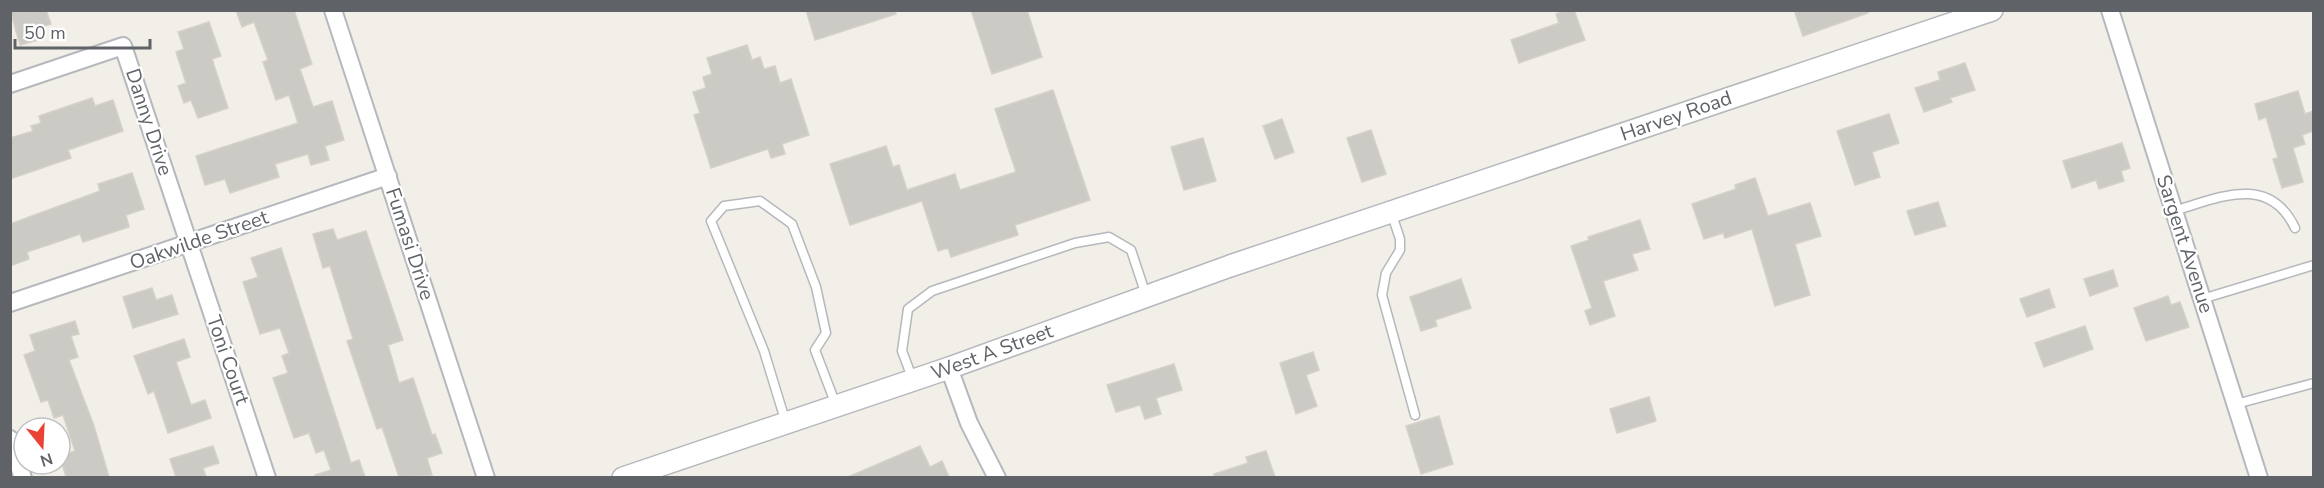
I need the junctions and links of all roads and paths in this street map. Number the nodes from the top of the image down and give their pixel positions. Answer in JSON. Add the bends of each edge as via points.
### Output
{"nodes":[{"id":1,"x":333,"y":10,"type":"edge"},
{"id":2,"x":1992,"y":10,"type":"edge"},
{"id":3,"x":2110,"y":10,"type":"edge"},
{"id":4,"x":10,"y":84,"type":"edge"},
{"id":5,"x":388,"y":176,"type":"junction"},
{"id":6,"x":2174,"y":211,"type":"junction"},
{"id":7,"x":1390,"y":212,"type":"junction"},
{"id":8,"x":1361,"y":222,"type":"joint"},
{"id":9,"x":2295,"y":228,"type":"dead end"},
{"id":10,"x":188,"y":243,"type":"junction"},
{"id":11,"x":2313,"y":265,"type":"edge"},
{"id":12,"x":1147,"y":296,"type":"junction"},
{"id":13,"x":2202,"y":299,"type":"junction"},
{"id":14,"x":10,"y":303,"type":"edge"},
{"id":15,"x":949,"y":368,"type":"junction"},
{"id":16,"x":913,"y":380,"type":"junction"},
{"id":17,"x":2313,"y":383,"type":"edge"},
{"id":18,"x":2236,"y":404,"type":"junction"},
{"id":19,"x":836,"y":406,"type":"junction"},
{"id":20,"x":1415,"y":415,"type":"dead end"},
{"id":21,"x":786,"y":423,"type":"junction"},
{"id":22,"x":10,"y":439,"type":"edge"},
{"id":23,"x":23,"y":477,"type":"edge"},
{"id":24,"x":267,"y":477,"type":"edge"},
{"id":25,"x":486,"y":477,"type":"edge"},
{"id":26,"x":623,"y":477,"type":"edge"},
{"id":27,"x":997,"y":477,"type":"edge"},
{"id":28,"x":2259,"y":477,"type":"edge"}],
"edges":[{"from":1,"to":5,"type":"street","name":"Fumasi Drive"},
{"from":2,"to":7,"type":"street","name":"Harvey Road"},
{"from":3,"to":6,"type":"street","name":"Sargent Avenue"},
{"from":4,"to":10,"type":"street","name":"Danny Drive","via":[[123,46]]},
{"from":5,"to":10,"type":"street","name":"Oakwilde Street"},
{"from":5,"to":25,"type":"street","name":"Fumasi Drive"},
{"from":6,"to":9,"type":"lane","via":[[2241,192],[2279,204]]},
{"from":6,"to":13,"type":"street","name":"Sargent Avenue"},
{"from":7,"to":8,"type":"street","name":"Harvey Road"},
{"from":7,"to":20,"type":"lane","via":[[1400,250],[1386,273],[1382,295]]},
{"from":8,"to":12,"type":"street","name":"West A Street"},
{"from":10,"to":14,"type":"street","name":"Oakwilde Street"},
{"from":10,"to":24,"type":"street","name":"Toni Court"},
{"from":11,"to":13,"type":"lane"},
{"from":12,"to":15,"type":"street","name":"West A Street"},
{"from":12,"to":16,"type":"lane","via":[[1131,250],[1109,237],[1075,243],[932,291],[908,309],[902,351]]},
{"from":13,"to":18,"type":"street","name":"Sargent Avenue"},
{"from":15,"to":16,"type":"street","name":"West A Street"},
{"from":15,"to":27,"type":"street","via":[[969,423]]},
{"from":16,"to":19,"type":"street","name":"West A Street"},
{"from":17,"to":18,"type":"lane"},
{"from":18,"to":28,"type":"street","name":"Sargent Avenue"},
{"from":19,"to":21,"type":"street","name":"West A Street"},
{"from":19,"to":21,"type":"lane","via":[[815,350],[826,333],[816,286],[792,224],[760,201],[724,206],[711,221],[764,351]]},
{"from":21,"to":26,"type":"street","name":"West A Street"},
{"from":22,"to":23,"type":"street"}]}
